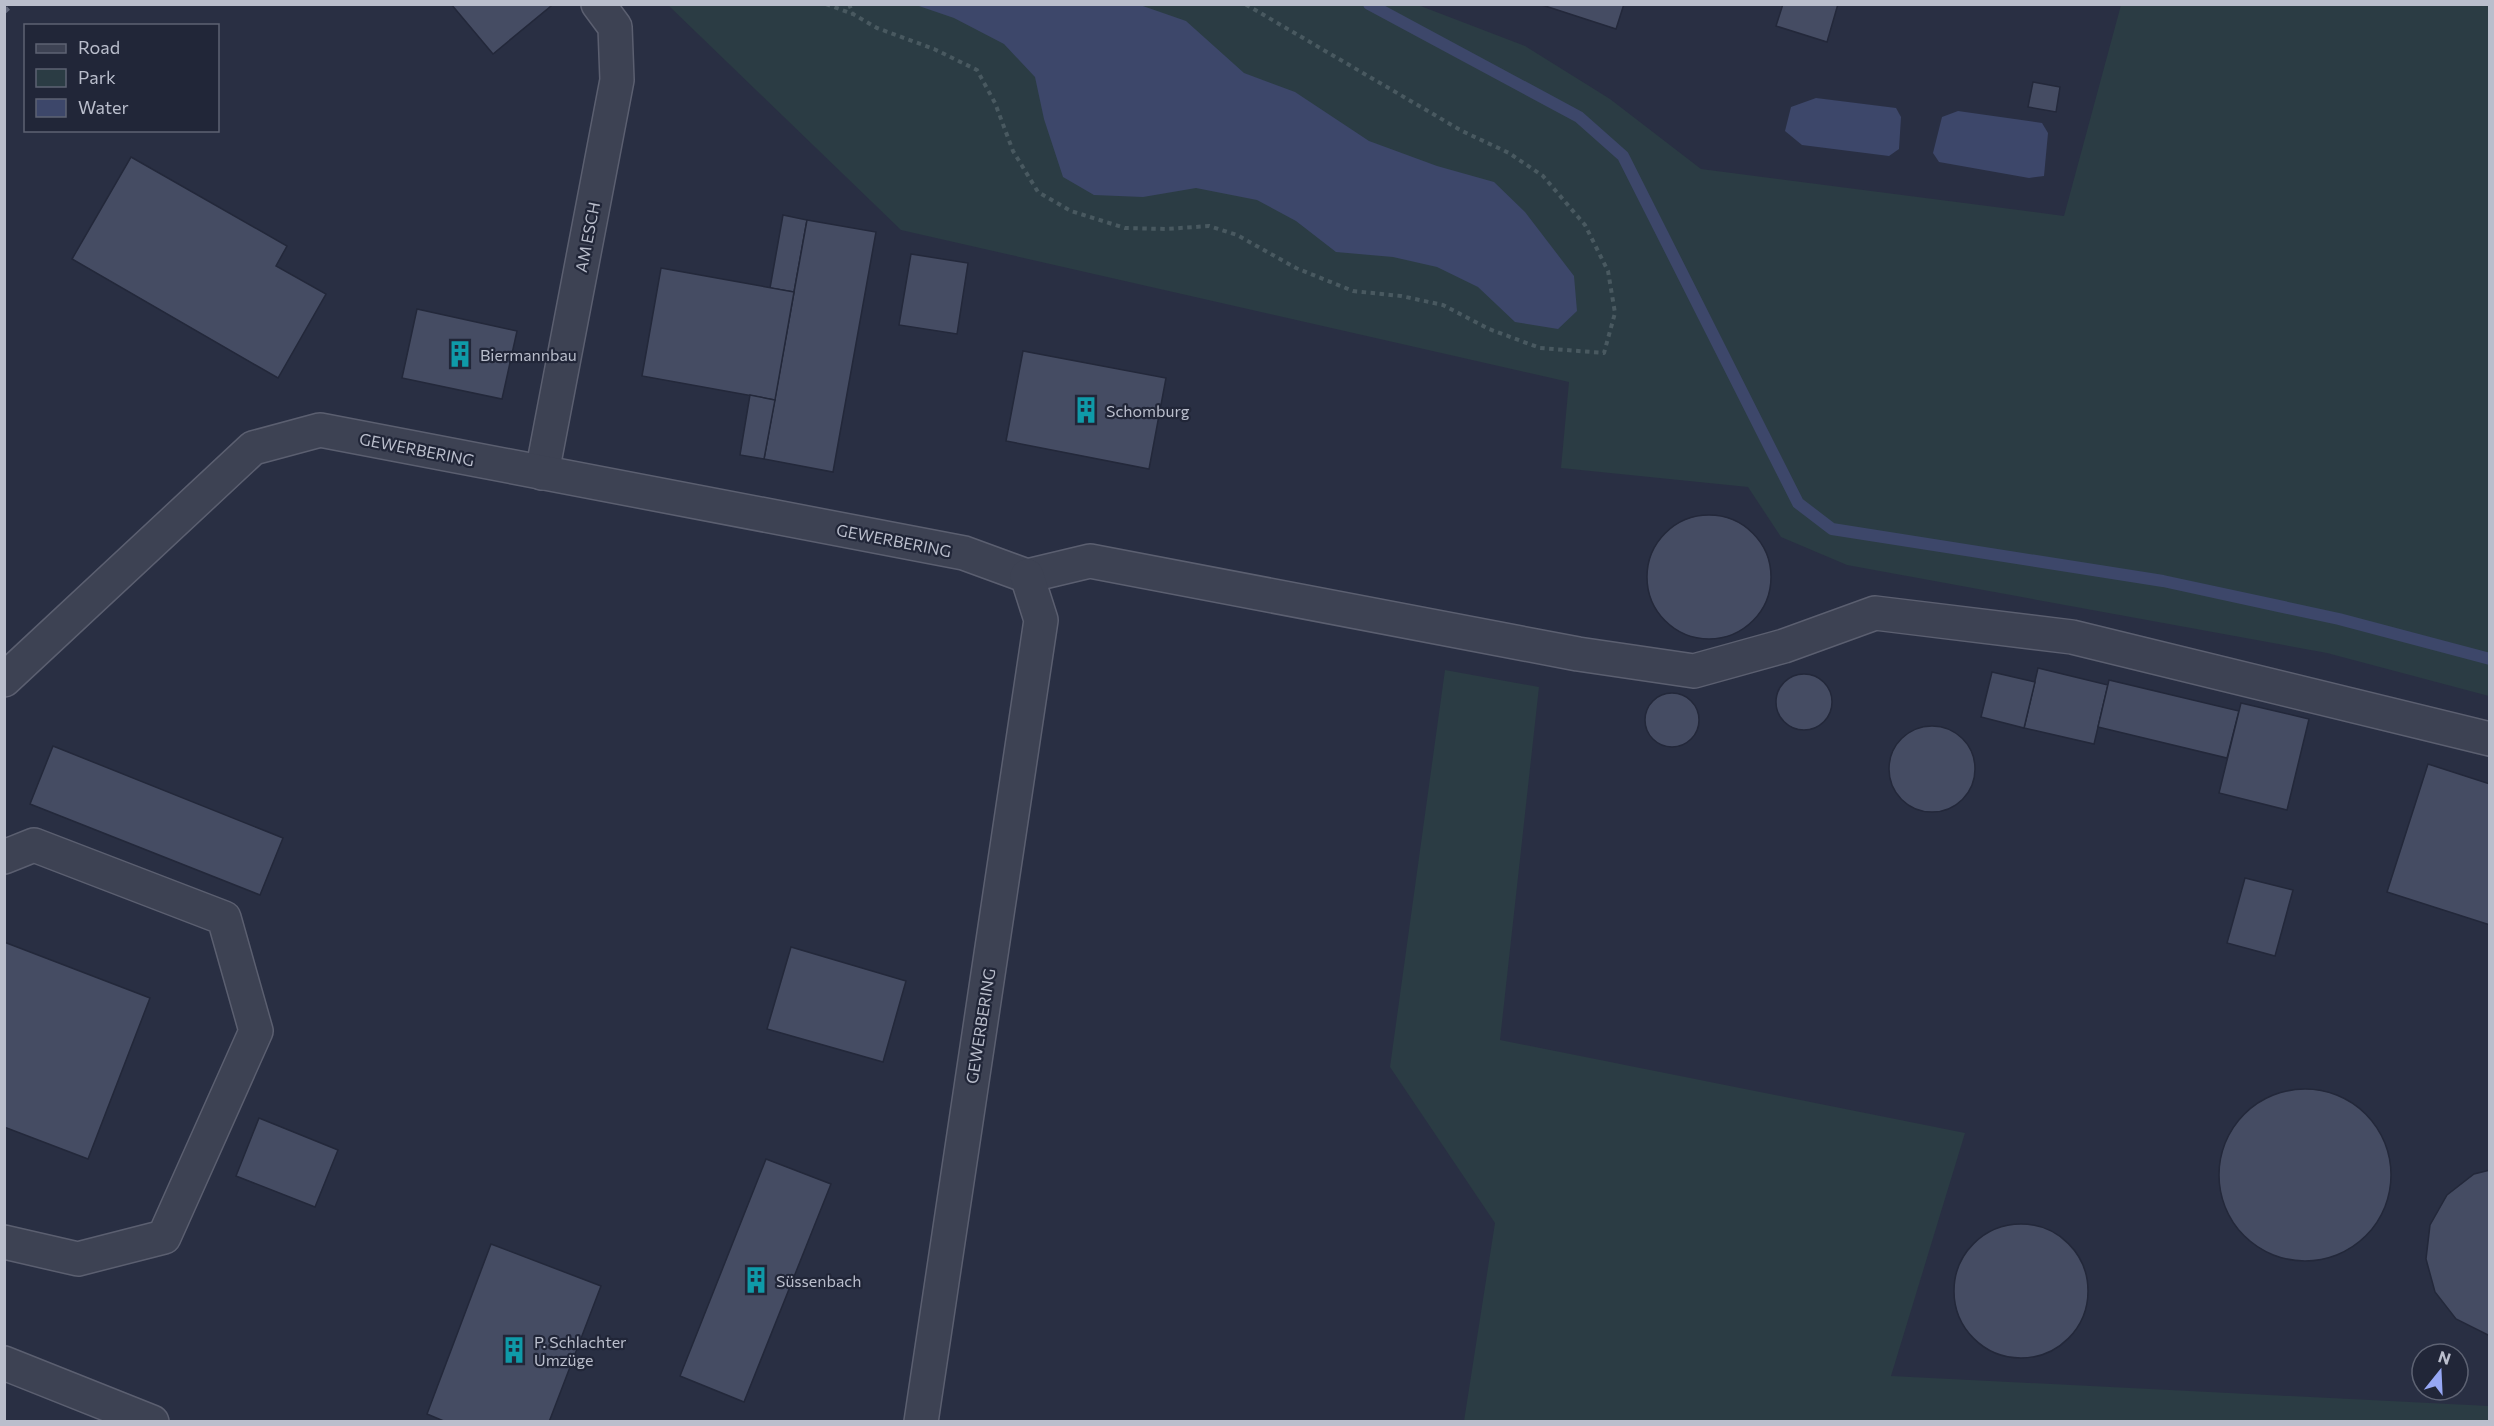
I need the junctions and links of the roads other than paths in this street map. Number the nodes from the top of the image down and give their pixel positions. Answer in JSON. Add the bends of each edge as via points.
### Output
{"nodes":[{"id":1,"x":598,"y":4,"type":"edge"},
{"id":2,"x":542,"y":473,"type":"junction"},
{"id":3,"x":1027,"y":576,"type":"junction"},
{"id":4,"x":4,"y":680,"type":"edge"},
{"id":5,"x":2490,"y":739,"type":"edge"},
{"id":6,"x":4,"y":857,"type":"edge"},
{"id":7,"x":4,"y":1242,"type":"edge"},
{"id":8,"x":4,"y":1363,"type":"edge"},
{"id":9,"x":152,"y":1422,"type":"edge"},
{"id":10,"x":921,"y":1422,"type":"edge"}],
"edges":[{"from":1,"to":2,"type":"street","name":"AM ESCH","via":[[615,27],[617,80]]},
{"from":2,"to":3,"type":"street","name":"GEWERBERING","via":[[964,553]]},
{"from":2,"to":4,"type":"street","name":"GEWERBERING","via":[[320,430],[253,448]]},
{"from":3,"to":5,"type":"street","via":[[1090,561],[1578,654],[1694,671],[1784,646],[1875,613],[2072,637]]},
{"from":3,"to":10,"type":"street","name":"GEWERBERING","via":[[1041,620]]},
{"from":6,"to":7,"type":"street","via":[[34,845],[224,918],[256,1031],[164,1238],[78,1259]]},
{"from":8,"to":9,"type":"street"}]}
